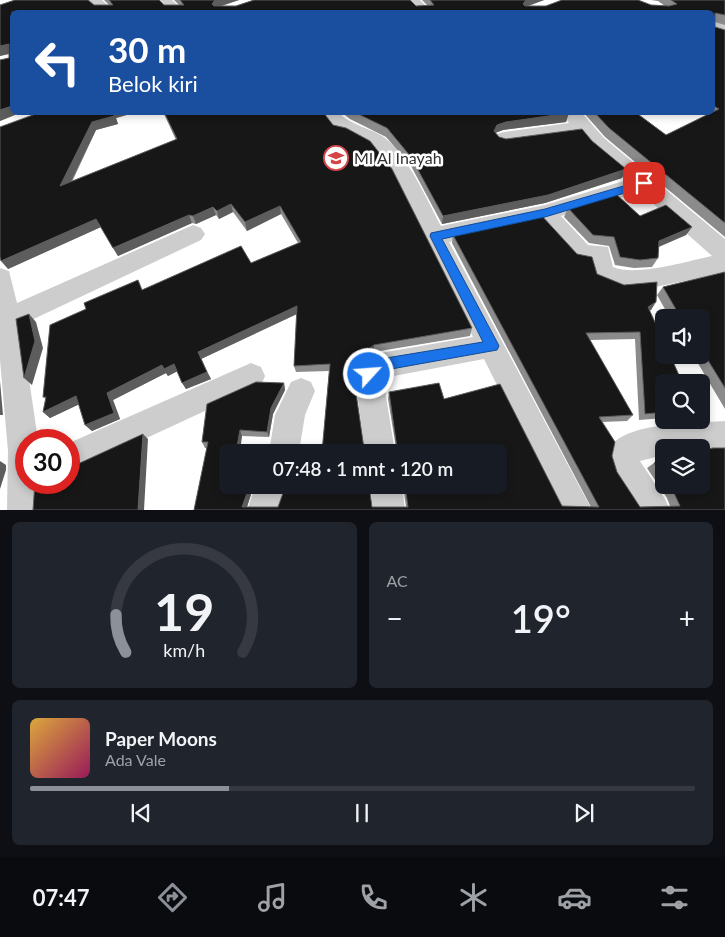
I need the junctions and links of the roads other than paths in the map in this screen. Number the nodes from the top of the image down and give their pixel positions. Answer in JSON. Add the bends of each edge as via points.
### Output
{"nodes":[{"id":1,"x":93,"y":0,"type":"edge"},
{"id":2,"x":163,"y":0,"type":"edge"},
{"id":3,"x":411,"y":0,"type":"edge"},
{"id":4,"x":105,"y":10,"type":"edge"},
{"id":5,"x":175,"y":10,"type":"edge"},
{"id":6,"x":422,"y":10,"type":"edge"},
{"id":7,"x":330,"y":115,"type":"edge"},
{"id":8,"x":576,"y":120,"type":"edge"},
{"id":9,"x":504,"y":139,"type":"edge"},
{"id":10,"x":644,"y":183,"type":"junction"},
{"id":11,"x":545,"y":213,"type":"junction"},
{"id":12,"x":193,"y":234,"type":"dead end"},
{"id":13,"x":435,"y":236,"type":"junction"},
{"id":14,"x":725,"y":253,"type":"edge"},
{"id":15,"x":725,"y":263,"type":"edge"},
{"id":16,"x":0,"y":278,"type":"edge"},
{"id":17,"x":8,"y":319,"type":"junction"},
{"id":18,"x":492,"y":346,"type":"junction"},
{"id":19,"x":251,"y":376,"type":"dead end"},
{"id":20,"x":301,"y":391,"type":"dead end"},
{"id":21,"x":23,"y":429,"type":"edge"},
{"id":22,"x":725,"y":436,"type":"edge"},
{"id":23,"x":285,"y":444,"type":"edge"},
{"id":24,"x":379,"y":444,"type":"edge"},
{"id":25,"x":80,"y":454,"type":"edge"},
{"id":26,"x":269,"y":494,"type":"edge"},
{"id":27,"x":387,"y":494,"type":"edge"},
{"id":28,"x":263,"y":510,"type":"edge"},
{"id":29,"x":390,"y":510,"type":"edge"},
{"id":30,"x":576,"y":510,"type":"edge"},
{"id":31,"x":654,"y":510,"type":"edge"}],
"edges":[{"from":1,"to":4,"type":"street"},
{"from":2,"to":5,"type":"street"},
{"from":3,"to":6,"type":"street"},
{"from":7,"to":13,"type":"street","via":[[342,128],[351,129],[378,143],[402,173]]},
{"from":8,"to":9,"type":"street"},
{"from":8,"to":10,"type":"street"},
{"from":10,"to":11,"type":"street"},
{"from":10,"to":14,"type":"street"},
{"from":11,"to":13,"type":"street"},
{"from":11,"to":15,"type":"street","via":[[582,254],[599,253],[602,273],[620,281]]},
{"from":12,"to":17,"type":"street"},
{"from":13,"to":18,"type":"street"},
{"from":16,"to":17,"type":"street"},
{"from":17,"to":21,"type":"street"},
{"from":18,"to":24,"type":"street","via":[[374,367],[369,379]]},
{"from":18,"to":30,"type":"street"},
{"from":19,"to":25,"type":"street"},
{"from":20,"to":23,"type":"street","via":[[290,416]]},
{"from":22,"to":31,"type":"street","via":[[629,448],[623,455],[626,468]]},
{"from":26,"to":28,"type":"street"},
{"from":27,"to":29,"type":"street"}]}
